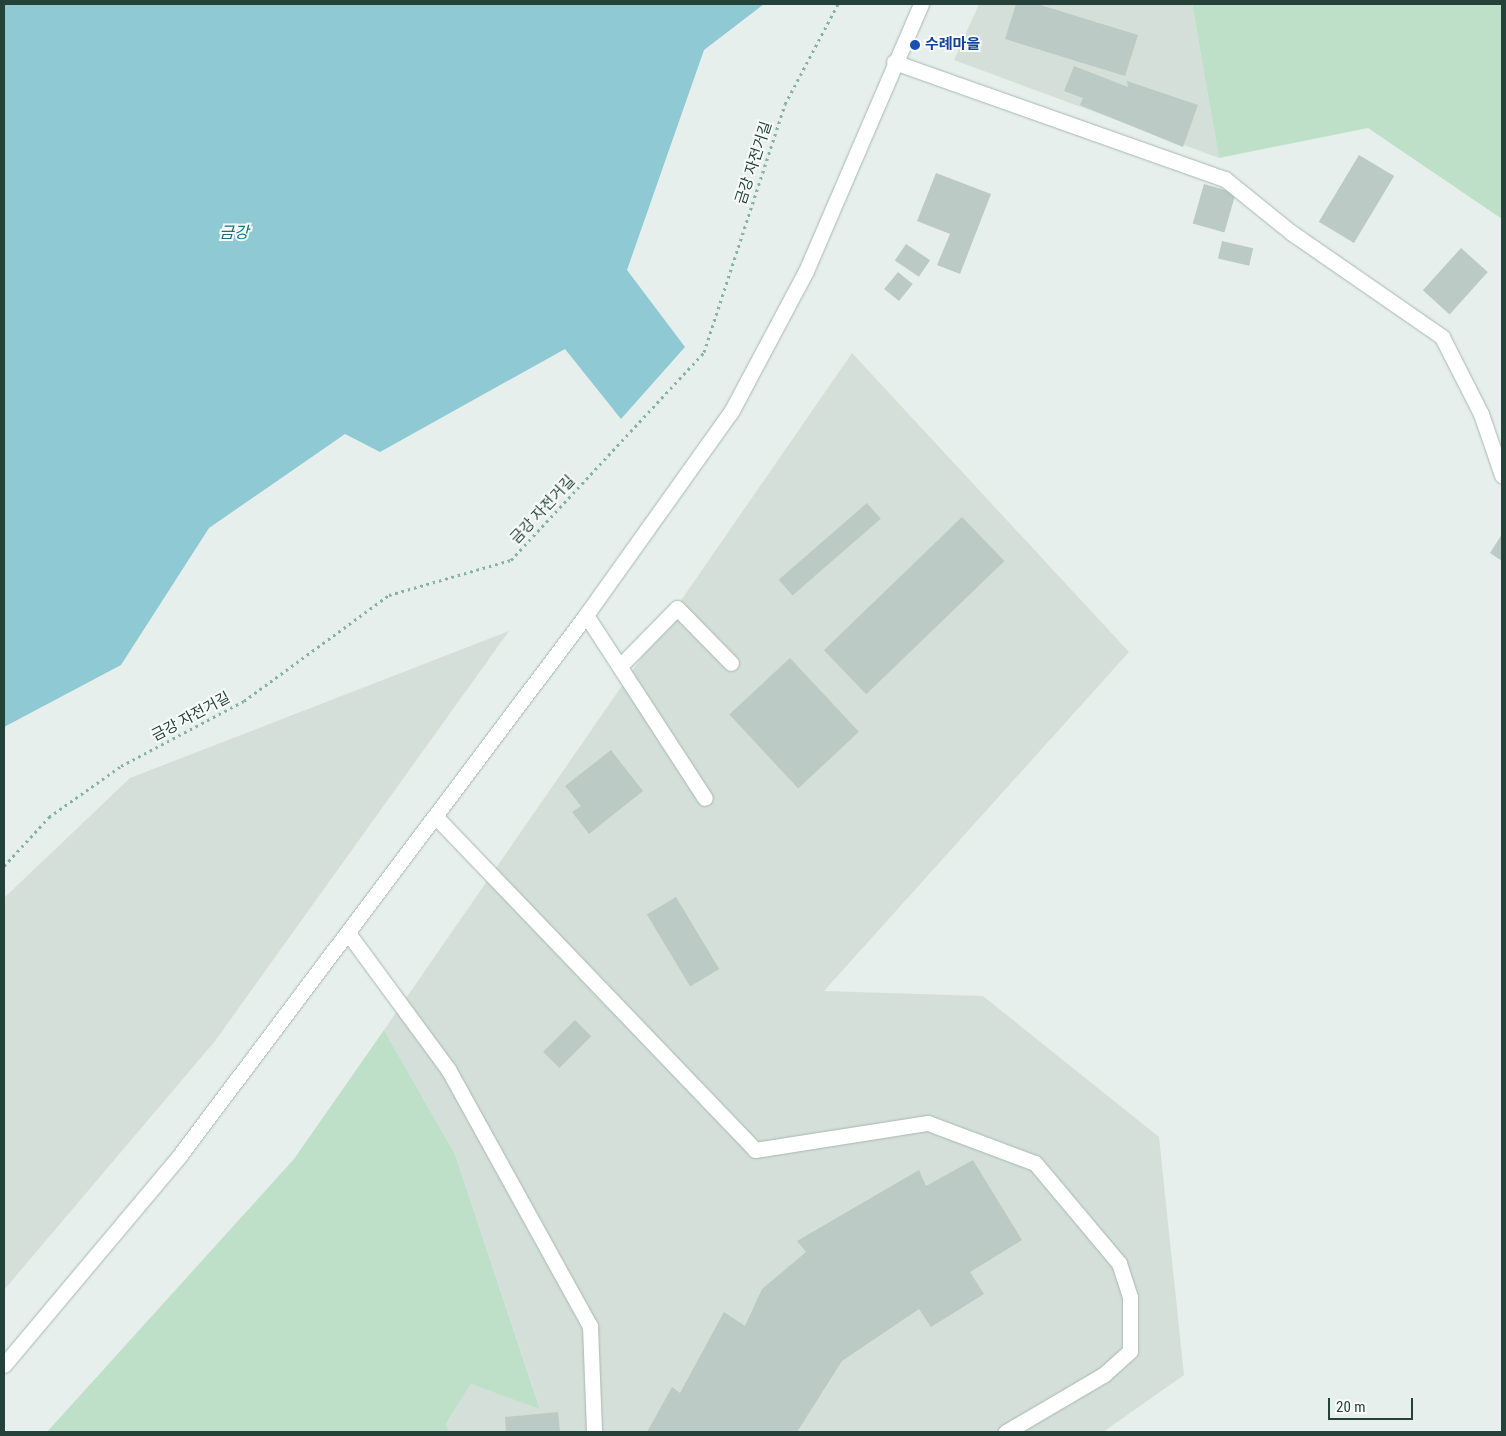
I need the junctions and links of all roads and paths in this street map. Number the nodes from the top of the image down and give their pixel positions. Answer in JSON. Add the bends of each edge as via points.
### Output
{"nodes":[{"id":1,"x":838,"y":4,"type":"edge"},
{"id":2,"x":921,"y":4,"type":"edge"},
{"id":3,"x":894,"y":62,"type":"junction"},
{"id":4,"x":1502,"y":475,"type":"edge"},
{"id":5,"x":586,"y":615,"type":"junction"},
{"id":6,"x":731,"y":663,"type":"dead end"},
{"id":7,"x":620,"y":666,"type":"junction"},
{"id":8,"x":705,"y":798,"type":"dead end"},
{"id":9,"x":436,"y":817,"type":"junction"},
{"id":10,"x":4,"y":866,"type":"edge"},
{"id":11,"x":348,"y":933,"type":"junction"},
{"id":12,"x":4,"y":1365,"type":"edge"},
{"id":13,"x":594,"y":1432,"type":"edge"},
{"id":14,"x":1006,"y":1432,"type":"edge"}],
"edges":[{"from":1,"to":10,"type":"path","name":"금강 자전거길","via":[[785,104],[704,352],[511,560],[389,595],[244,701],[121,766],[49,817]]},
{"from":2,"to":3,"type":"street"},
{"from":3,"to":4,"type":"street","via":[[1225,179],[1292,233],[1442,337],[1481,414]]},
{"from":3,"to":5,"type":"street","via":[[806,271],[731,412]]},
{"from":5,"to":7,"type":"street"},
{"from":5,"to":9,"type":"street"},
{"from":6,"to":7,"type":"street","via":[[677,608]]},
{"from":7,"to":8,"type":"street"},
{"from":9,"to":11,"type":"street"},
{"from":9,"to":14,"type":"street","via":[[755,1150],[928,1123],[1036,1163],[1119,1263],[1130,1297],[1130,1351],[1103,1376]]},
{"from":11,"to":12,"type":"street","via":[[180,1155]]},
{"from":11,"to":13,"type":"street","via":[[448,1070],[590,1326]]}]}
